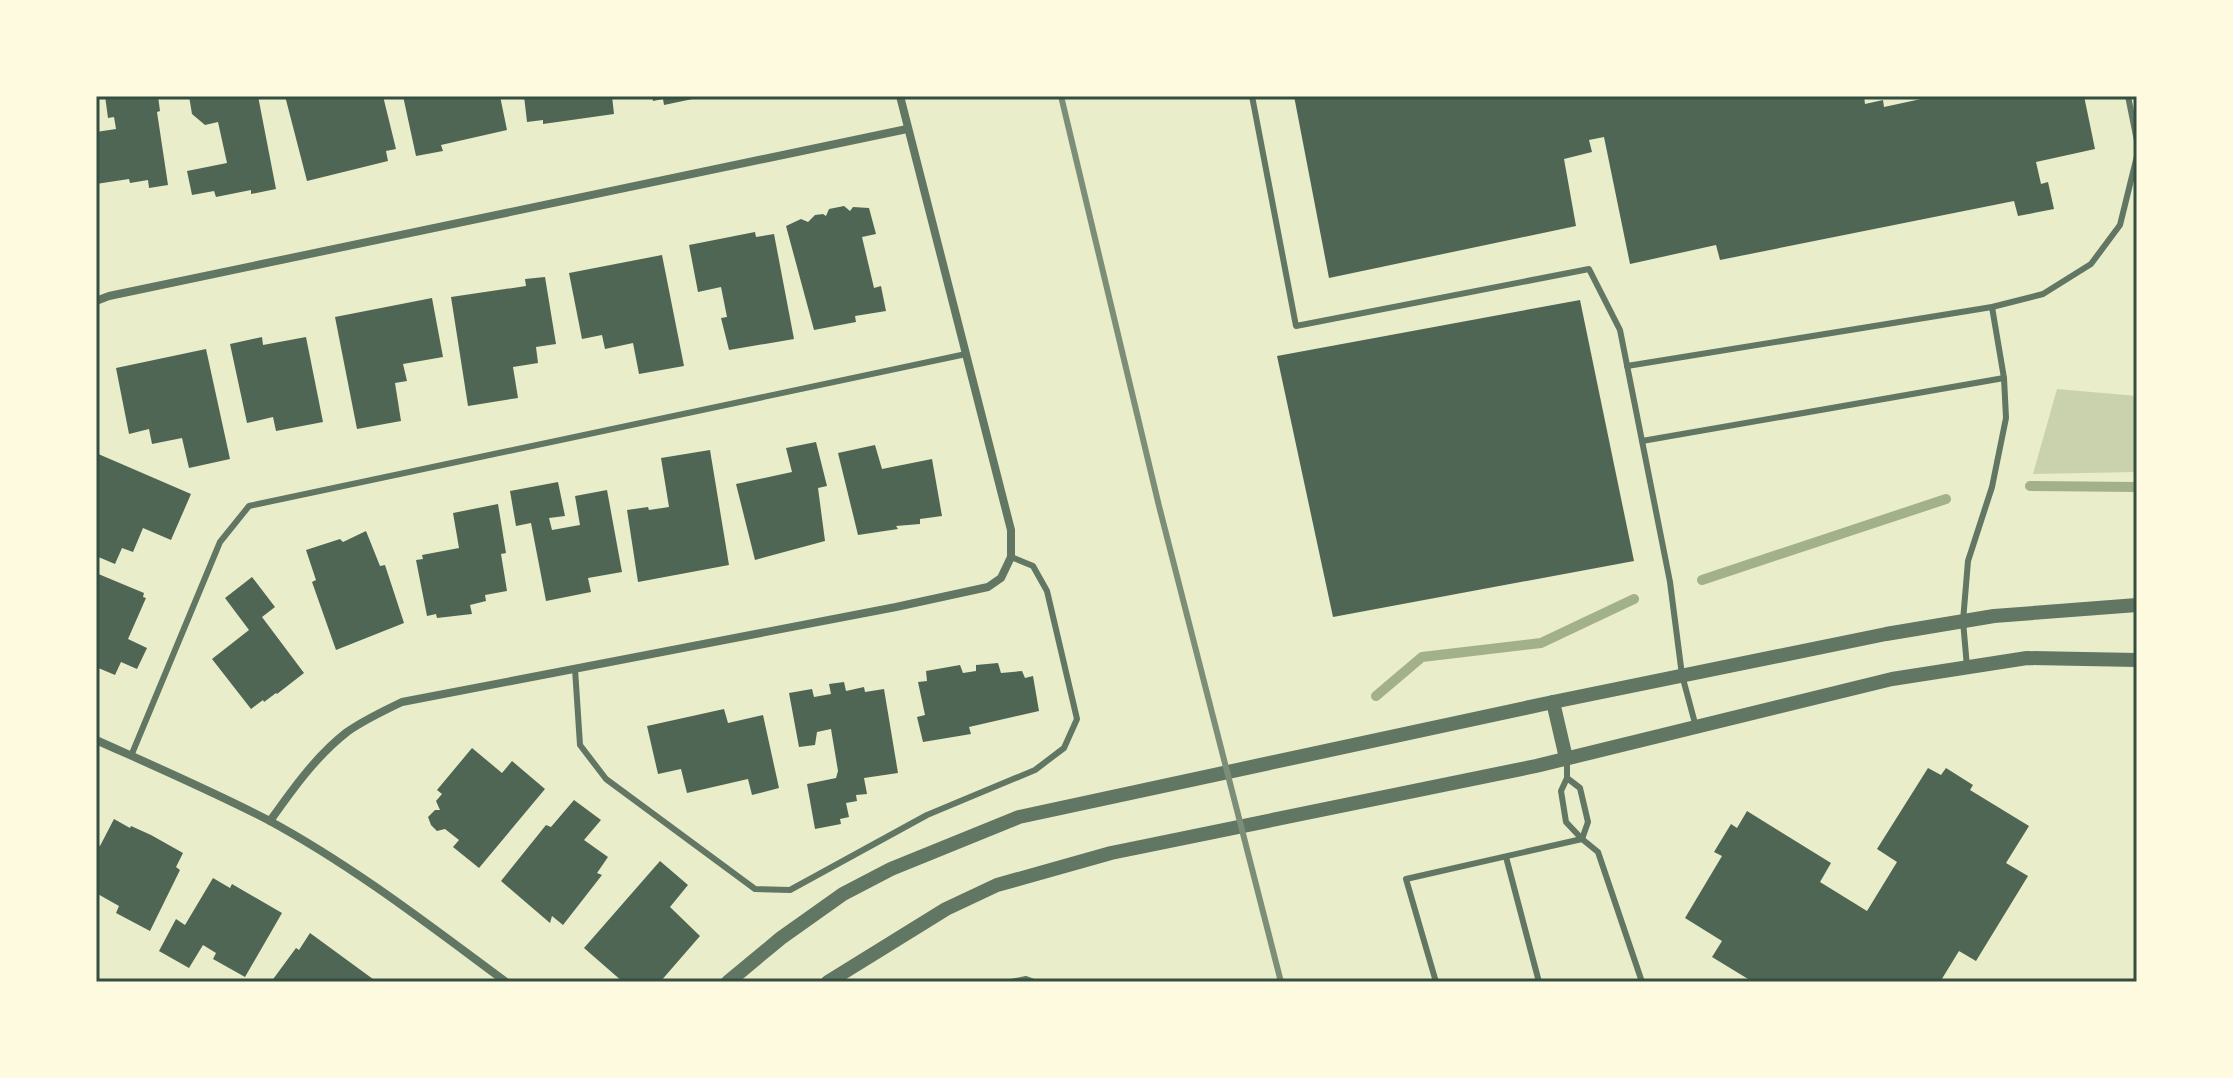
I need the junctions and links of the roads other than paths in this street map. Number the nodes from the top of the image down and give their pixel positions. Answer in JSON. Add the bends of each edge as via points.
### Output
{"nodes":[{"id":1,"x":900,"y":96,"type":"edge"},
{"id":2,"x":1252,"y":96,"type":"edge"},
{"id":3,"x":2128,"y":96,"type":"edge"},
{"id":4,"x":907,"y":129,"type":"junction"},
{"id":5,"x":2137,"y":141,"type":"edge"},
{"id":6,"x":2137,"y":156,"type":"edge"},
{"id":7,"x":96,"y":301,"type":"edge"},
{"id":8,"x":1992,"y":307,"type":"junction"},
{"id":9,"x":966,"y":354,"type":"junction"},
{"id":10,"x":1627,"y":366,"type":"junction"},
{"id":11,"x":2004,"y":378,"type":"junction"},
{"id":12,"x":1642,"y":441,"type":"junction"},
{"id":13,"x":1011,"y":557,"type":"junction"},
{"id":14,"x":2137,"y":605,"type":"edge"},
{"id":15,"x":1963,"y":621,"type":"junction"},
{"id":16,"x":2137,"y":660,"type":"edge"},
{"id":17,"x":1967,"y":667,"type":"junction"},
{"id":18,"x":575,"y":669,"type":"junction"},
{"id":19,"x":1682,"y":675,"type":"junction"},
{"id":20,"x":1553,"y":702,"type":"junction"},
{"id":21,"x":1696,"y":727,"type":"junction"},
{"id":22,"x":96,"y":740,"type":"edge"},
{"id":23,"x":131,"y":756,"type":"junction"},
{"id":24,"x":1566,"y":758,"type":"junction"},
{"id":25,"x":1567,"y":778,"type":"junction"},
{"id":26,"x":270,"y":821,"type":"junction"},
{"id":27,"x":1582,"y":839,"type":"junction"},
{"id":28,"x":1506,"y":857,"type":"junction"},
{"id":29,"x":1643,"y":981,"type":"edge"},
{"id":30,"x":506,"y":982,"type":"edge"},
{"id":31,"x":728,"y":982,"type":"edge"},
{"id":32,"x":828,"y":982,"type":"edge"},
{"id":33,"x":1011,"y":982,"type":"edge"},
{"id":34,"x":1034,"y":982,"type":"edge"},
{"id":35,"x":1436,"y":982,"type":"edge"},
{"id":36,"x":1539,"y":982,"type":"edge"}],
"edges":[{"from":1,"to":4,"type":"street"},
{"from":2,"to":10,"type":"lane","via":[[1296,326],[1589,269],[1620,330]]},
{"from":3,"to":5,"type":"lane"},
{"from":4,"to":7,"type":"street"},
{"from":4,"to":9,"type":"street"},
{"from":6,"to":8,"type":"lane","via":[[2120,225],[2091,264],[2043,294]]},
{"from":8,"to":10,"type":"lane"},
{"from":8,"to":11,"type":"lane"},
{"from":9,"to":13,"type":"street","via":[[1011,530]]},
{"from":9,"to":23,"type":"lane","via":[[249,506],[220,542]]},
{"from":10,"to":12,"type":"lane"},
{"from":11,"to":12,"type":"lane"},
{"from":11,"to":15,"type":"lane","via":[[2006,418],[1992,487],[1968,561]]},
{"from":12,"to":19,"type":"lane"},
{"from":13,"to":18,"type":"street","via":[[1001,578],[988,587]]},
{"from":13,"to":18,"type":"lane","via":[[1033,566],[1047,591],[1077,719],[1064,748],[1035,770],[927,815],[790,890],[755,889],[606,779],[580,745]]},
{"from":14,"to":15,"type":"street"},
{"from":15,"to":17,"type":"lane"},
{"from":15,"to":19,"type":"street"},
{"from":16,"to":17,"type":"street","via":[[2027,658]]},
{"from":17,"to":21,"type":"street","via":[[1892,679]]},
{"from":18,"to":26,"type":"street","via":[[402,702],[376,714],[315,763]]},
{"from":19,"to":20,"type":"street"},
{"from":19,"to":21,"type":"lane"},
{"from":20,"to":24,"type":"street"},
{"from":20,"to":31,"type":"street","via":[[1019,817],[843,894]]},
{"from":21,"to":24,"type":"street"},
{"from":22,"to":23,"type":"street"},
{"from":23,"to":26,"type":"street"},
{"from":24,"to":25,"type":"lane"},
{"from":24,"to":32,"type":"street","via":[[1111,853],[997,885],[946,909]]},
{"from":25,"to":27,"type":"lane","via":[[1561,791],[1566,822]]},
{"from":25,"to":27,"type":"lane","via":[[1580,788],[1588,822]]},
{"from":26,"to":30,"type":"street","via":[[340,862]]},
{"from":27,"to":28,"type":"lane"},
{"from":27,"to":29,"type":"lane","via":[[1598,852]]},
{"from":28,"to":35,"type":"lane","via":[[1406,879]]},
{"from":28,"to":36,"type":"lane"},
{"from":33,"to":34,"type":"lane"}]}
